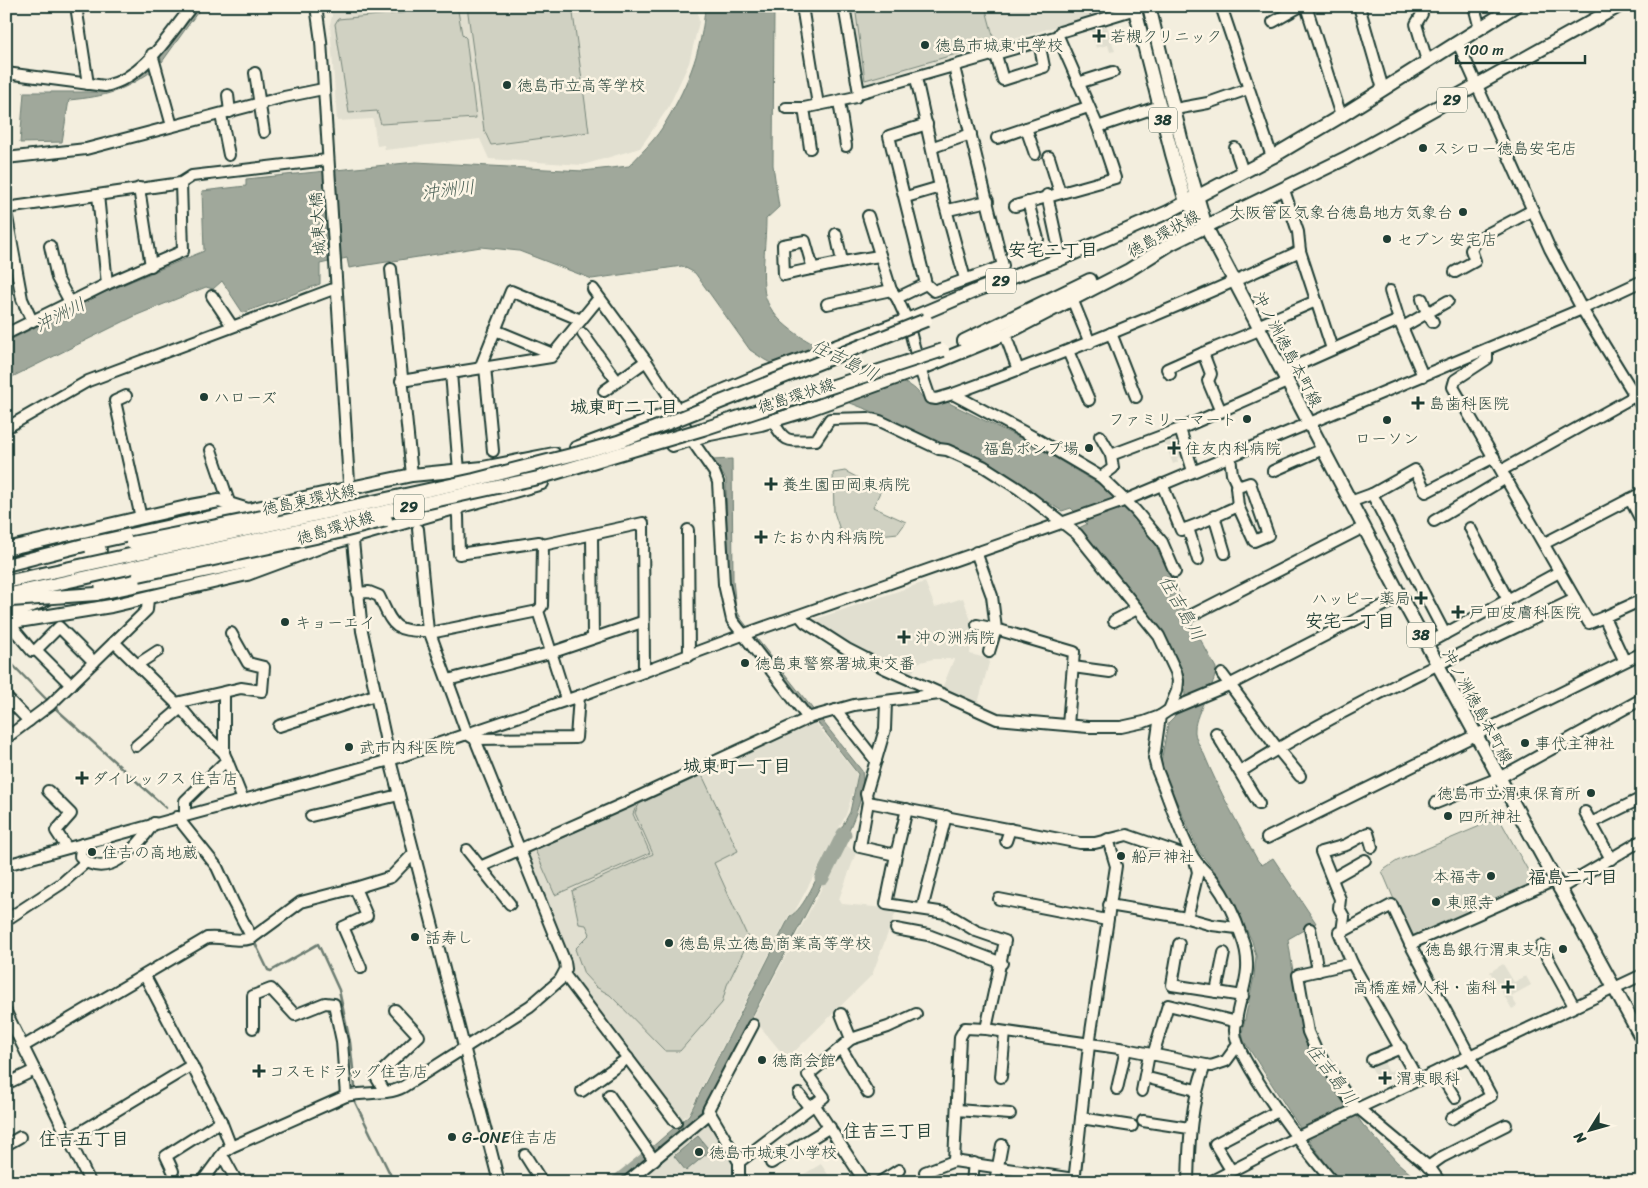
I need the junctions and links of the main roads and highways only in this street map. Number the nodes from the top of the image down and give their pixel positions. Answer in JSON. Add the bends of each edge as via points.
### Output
{"nodes":[{"id":1,"x":1515,"y":6,"type":"edge"},
{"id":2,"x":1618,"y":6,"type":"edge"},
{"id":3,"x":1141,"y":7,"type":"edge"},
{"id":4,"x":1192,"y":199,"type":"junction"},
{"id":5,"x":1206,"y":227,"type":"junction"},
{"id":6,"x":1172,"y":243,"type":"junction"},
{"id":7,"x":1061,"y":259,"type":"junction"},
{"id":8,"x":475,"y":492,"type":"junction"},
{"id":9,"x":400,"y":496,"type":"junction"},
{"id":10,"x":243,"y":510,"type":"junction"},
{"id":11,"x":328,"y":544,"type":"junction"},
{"id":12,"x":6,"y":549,"type":"edge"},
{"id":13,"x":6,"y":564,"type":"edge"},
{"id":14,"x":6,"y":582,"type":"edge"},
{"id":15,"x":6,"y":596,"type":"edge"},
{"id":16,"x":6,"y":600,"type":"edge"},
{"id":17,"x":8,"y":620,"type":"edge"},
{"id":18,"x":1642,"y":1040,"type":"edge"}],
"edges":[{"from":1,"to":4,"type":"main road","name":"徳島環状線","number":"29","via":[[1341,116]]},
{"from":2,"to":5,"type":"main road","name":"徳島環状線","number":"29","via":[[1284,190]]},
{"from":3,"to":4,"type":"main road","name":"沖ノ洲徳島本町線","number":"38","via":[[1175,109]]},
{"from":3,"to":4,"type":"main road","name":"沖ノ洲徳島本町線","number":"38","via":[[1160,106]]},
{"from":4,"to":5,"type":"main road","name":"沖ノ洲徳島本町線","number":"38"},
{"from":4,"to":7,"type":"main road","name":"徳島環状線","number":"29"},
{"from":5,"to":6,"type":"main road","name":"徳島環状線","number":"29"},
{"from":5,"to":18,"type":"main road","name":"沖ノ洲徳島本町線","number":"38","via":[[1400,597]]},
{"from":6,"to":8,"type":"main road","name":"徳島環状線","number":"29","bridge":true,"via":[[943,350],[645,447],[538,478]]},
{"from":6,"to":11,"type":"main road","name":"徳島環状線","number":"29","via":[[1129,270],[1004,334],[902,376],[774,421],[691,439]]},
{"from":7,"to":9,"type":"main road","name":"徳島東環状線","number":"29","bridge":true,"via":[[995,292],[618,442]]},
{"from":7,"to":10,"type":"main road","name":"徳島環状線","number":"29","via":[[579,447],[498,466],[412,475]]},
{"from":8,"to":15,"type":"main road","name":"徳島環状線","number":"29","bridge":true},
{"from":8,"to":17,"type":"main road","bridge":true,"via":[[340,532],[62,594]]},
{"from":9,"to":13,"type":"main road","bridge":true,"via":[[239,521],[44,562]]},
{"from":9,"to":14,"type":"main road","name":"徳島東環状線","number":"29","bridge":true},
{"from":10,"to":12,"type":"main road","via":[[218,502]]},
{"from":10,"to":13,"type":"main road","number":"29","bridge":true},
{"from":11,"to":16,"type":"main road","number":"29","bridge":true,"via":[[96,594]]},
{"from":11,"to":17,"type":"main road","name":"徳島環状線","number":"29","via":[[247,574],[148,598]]}]}
